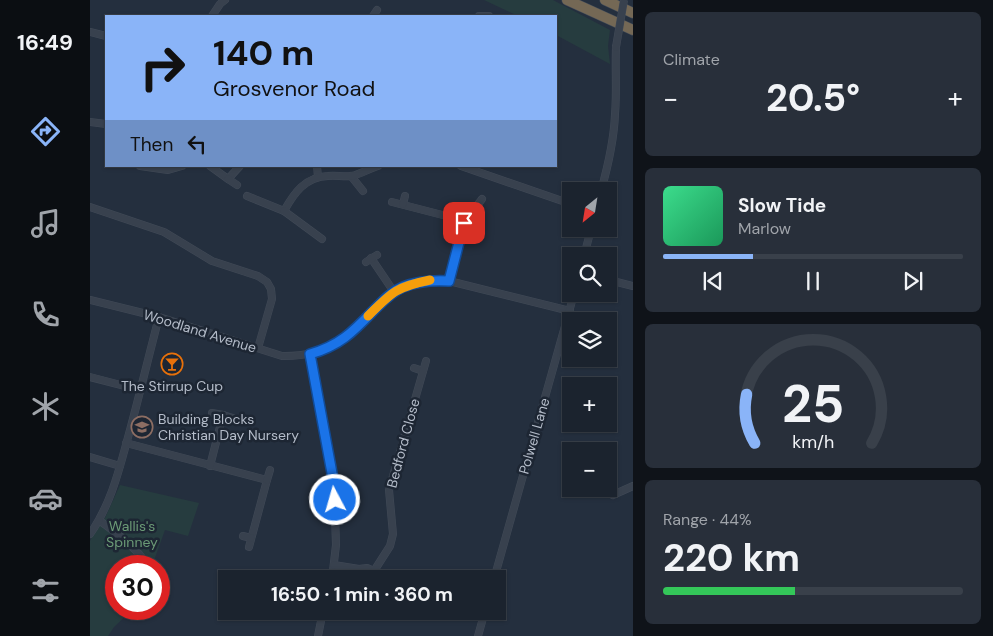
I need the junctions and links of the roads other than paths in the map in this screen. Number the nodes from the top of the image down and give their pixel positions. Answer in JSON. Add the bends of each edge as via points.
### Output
{"nodes":[{"id":1,"x":225,"y":0,"type":"edge"},
{"id":2,"x":567,"y":0,"type":"edge"},
{"id":3,"x":605,"y":0,"type":"edge"},
{"id":4,"x":624,"y":0,"type":"edge"},
{"id":5,"x":633,"y":13,"type":"edge"},
{"id":6,"x":214,"y":15,"type":"edge"},
{"id":7,"x":633,"y":30,"type":"edge"},
{"id":8,"x":90,"y":32,"type":"edge"},
{"id":9,"x":105,"y":36,"type":"edge"},
{"id":10,"x":90,"y":122,"type":"edge"},
{"id":11,"x":105,"y":124,"type":"edge"},
{"id":12,"x":147,"y":167,"type":"edge"},
{"id":13,"x":178,"y":167,"type":"edge"},
{"id":14,"x":211,"y":167,"type":"edge"},
{"id":15,"x":239,"y":167,"type":"edge"},
{"id":16,"x":317,"y":167,"type":"edge"},
{"id":17,"x":375,"y":167,"type":"edge"},
{"id":18,"x":464,"y":167,"type":"edge"},
{"id":19,"x":351,"y":176,"type":"junction"},
{"id":20,"x":318,"y":177,"type":"junction"},
{"id":21,"x":228,"y":180,"type":"junction"},
{"id":22,"x":604,"y":182,"type":"edge"},
{"id":23,"x":237,"y":185,"type":"dead end"},
{"id":24,"x":364,"y":191,"type":"dead end"},
{"id":25,"x":247,"y":196,"type":"dead end"},
{"id":26,"x":405,"y":196,"type":"dead end"},
{"id":27,"x":482,"y":200,"type":"dead end"},
{"id":28,"x":562,"y":201,"type":"edge"},
{"id":29,"x":392,"y":202,"type":"dead end"},
{"id":30,"x":403,"y":204,"type":"junction"},
{"id":31,"x":90,"y":207,"type":"edge"},
{"id":32,"x":284,"y":211,"type":"junction"},
{"id":33,"x":464,"y":223,"type":"junction"},
{"id":34,"x":322,"y":239,"type":"dead end"},
{"id":35,"x":372,"y":259,"type":"dead end"},
{"id":36,"x":449,"y":281,"type":"junction"},
{"id":37,"x":617,"y":282,"type":"edge"},
{"id":38,"x":633,"y":286,"type":"edge"},
{"id":39,"x":394,"y":292,"type":"junction"},
{"id":40,"x":90,"y":300,"type":"edge"},
{"id":41,"x":572,"y":302,"type":"edge"},
{"id":42,"x":570,"y":311,"type":"junction"},
{"id":43,"x":158,"y":318,"type":"junction"},
{"id":44,"x":258,"y":348,"type":"junction"},
{"id":45,"x":310,"y":354,"type":"junction"},
{"id":46,"x":426,"y":361,"type":"dead end"},
{"id":47,"x":414,"y":368,"type":"dead end"},
{"id":48,"x":422,"y":371,"type":"junction"},
{"id":49,"x":90,"y":377,"type":"edge"},
{"id":50,"x":140,"y":390,"type":"junction"},
{"id":51,"x":212,"y":412,"type":"dead end"},
{"id":52,"x":223,"y":415,"type":"junction"},
{"id":53,"x":233,"y":418,"type":"dead end"},
{"id":54,"x":126,"y":443,"type":"junction"},
{"id":55,"x":90,"y":457,"type":"edge"},
{"id":56,"x":120,"y":466,"type":"junction"},
{"id":57,"x":210,"y":466,"type":"junction"},
{"id":58,"x":270,"y":470,"type":"dead end"},
{"id":59,"x":267,"y":480,"type":"junction"},
{"id":60,"x":633,"y":486,"type":"edge"},
{"id":61,"x":617,"y":493,"type":"edge"},
{"id":62,"x":100,"y":521,"type":"junction"},
{"id":63,"x":90,"y":534,"type":"edge"},
{"id":64,"x":249,"y":547,"type":"dead end"},
{"id":65,"x":141,"y":555,"type":"edge"},
{"id":66,"x":334,"y":565,"type":"junction"},
{"id":67,"x":333,"y":570,"type":"edge"},
{"id":68,"x":374,"y":570,"type":"joint"},
{"id":69,"x":497,"y":570,"type":"edge"},
{"id":70,"x":321,"y":620,"type":"edge"},
{"id":71,"x":482,"y":620,"type":"edge"},
{"id":72,"x":318,"y":636,"type":"edge"},
{"id":73,"x":478,"y":636,"type":"edge"}],
"edges":[{"from":1,"to":6,"type":"street"},
{"from":2,"to":7,"type":"highway"},
{"from":3,"to":5,"type":"highway"},
{"from":4,"to":22,"type":"street","bridge":true,"via":[[616,48],[614,130]]},
{"from":8,"to":9,"type":"street"},
{"from":10,"to":11,"type":"street"},
{"from":12,"to":13,"type":"street","via":[[168,170]]},
{"from":14,"to":21,"type":"street"},
{"from":15,"to":21,"type":"street"},
{"from":16,"to":20,"type":"street"},
{"from":17,"to":19,"type":"street"},
{"from":18,"to":28,"type":"street"},
{"from":19,"to":20,"type":"street"},
{"from":19,"to":24,"type":"street"},
{"from":20,"to":32,"type":"street","via":[[300,187]]},
{"from":21,"to":23,"type":"street"},
{"from":25,"to":32,"type":"street"},
{"from":26,"to":30,"type":"street"},
{"from":27,"to":33,"type":"street"},
{"from":29,"to":30,"type":"street"},
{"from":30,"to":33,"type":"street"},
{"from":31,"to":44,"type":"street","via":[[164,232],[212,261],[267,282],[272,299]]},
{"from":32,"to":34,"type":"street"},
{"from":33,"to":36,"type":"street"},
{"from":35,"to":39,"type":"street"},
{"from":36,"to":39,"type":"street","via":[[431,280]]},
{"from":36,"to":42,"type":"street"},
{"from":37,"to":38,"type":"street"},
{"from":39,"to":45,"type":"street","name":"Woodland Avenue","via":[[346,338]]},
{"from":40,"to":43,"type":"street","name":"Woodland Avenue"},
{"from":41,"to":42,"type":"street","name":"Polwell Lane"},
{"from":42,"to":69,"type":"street","name":"Polwell Lane"},
{"from":43,"to":44,"type":"street","name":"Woodland Avenue"},
{"from":43,"to":50,"type":"street"},
{"from":44,"to":45,"type":"street","name":"Woodland Avenue","via":[[282,356]]},
{"from":45,"to":66,"type":"street","via":[[334,484]]},
{"from":46,"to":48,"type":"street","name":"Bedford Close"},
{"from":47,"to":48,"type":"street"},
{"from":48,"to":68,"type":"street","name":"Bedford Close","via":[[389,490],[393,534],[390,546]]},
{"from":49,"to":50,"type":"street"},
{"from":50,"to":54,"type":"street"},
{"from":51,"to":52,"type":"street"},
{"from":52,"to":53,"type":"street"},
{"from":52,"to":57,"type":"street"},
{"from":54,"to":56,"type":"street"},
{"from":54,"to":57,"type":"street"},
{"from":55,"to":56,"type":"street"},
{"from":56,"to":62,"type":"street"},
{"from":57,"to":59,"type":"street"},
{"from":58,"to":59,"type":"street"},
{"from":59,"to":64,"type":"street","via":[[247,537]]},
{"from":60,"to":61,"type":"street"},
{"from":62,"to":63,"type":"street"},
{"from":62,"to":65,"type":"street"},
{"from":66,"to":67,"type":"street"},
{"from":66,"to":68,"type":"street"},
{"from":70,"to":72,"type":"street"},
{"from":71,"to":73,"type":"street"}]}
